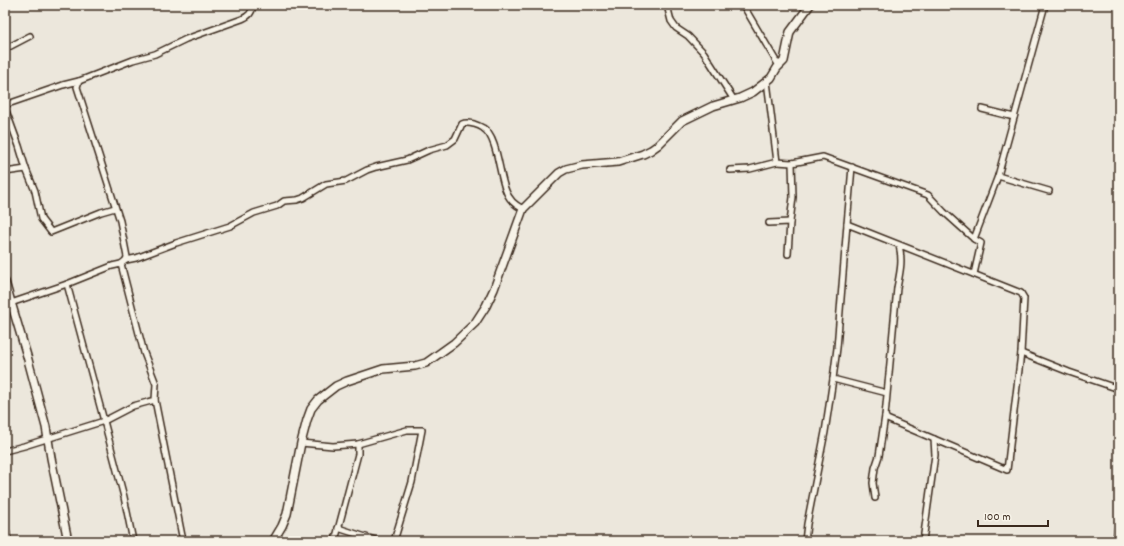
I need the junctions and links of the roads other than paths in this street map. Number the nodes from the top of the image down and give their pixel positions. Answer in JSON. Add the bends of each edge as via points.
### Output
{"nodes":[{"id":1,"x":253,"y":5,"type":"edge"},
{"id":2,"x":667,"y":5,"type":"edge"},
{"id":3,"x":743,"y":5,"type":"edge"},
{"id":4,"x":810,"y":5,"type":"edge"},
{"id":5,"x":1045,"y":5,"type":"edge"},
{"id":6,"x":30,"y":36,"type":"dead end"},
{"id":7,"x":5,"y":49,"type":"edge"},
{"id":8,"x":779,"y":66,"type":"junction"},
{"id":9,"x":79,"y":81,"type":"junction"},
{"id":10,"x":767,"y":81,"type":"junction"},
{"id":11,"x":734,"y":100,"type":"junction"},
{"id":12,"x":5,"y":104,"type":"edge"},
{"id":13,"x":5,"y":108,"type":"edge"},
{"id":14,"x":982,"y":109,"type":"dead end"},
{"id":15,"x":1014,"y":117,"type":"junction"},
{"id":16,"x":777,"y":162,"type":"junction"},
{"id":17,"x":792,"y":163,"type":"junction"},
{"id":18,"x":852,"y":168,"type":"junction"},
{"id":19,"x":26,"y":169,"type":"junction"},
{"id":20,"x":730,"y":170,"type":"dead end"},
{"id":21,"x":5,"y":172,"type":"edge"},
{"id":22,"x":998,"y":176,"type":"junction"},
{"id":23,"x":1049,"y":191,"type":"dead end"},
{"id":24,"x":115,"y":208,"type":"junction"},
{"id":25,"x":523,"y":209,"type":"junction"},
{"id":26,"x":790,"y":222,"type":"junction"},
{"id":27,"x":769,"y":223,"type":"dead end"},
{"id":28,"x":846,"y":224,"type":"junction"},
{"id":29,"x":974,"y":239,"type":"junction"},
{"id":30,"x":899,"y":245,"type":"junction"},
{"id":31,"x":788,"y":254,"type":"dead end"},
{"id":32,"x":124,"y":262,"type":"junction"},
{"id":33,"x":974,"y":274,"type":"junction"},
{"id":34,"x":5,"y":282,"type":"edge"},
{"id":35,"x":67,"y":284,"type":"junction"},
{"id":36,"x":8,"y":304,"type":"edge"},
{"id":37,"x":1021,"y":353,"type":"junction"},
{"id":38,"x":833,"y":379,"type":"junction"},
{"id":39,"x":1119,"y":389,"type":"edge"},
{"id":40,"x":887,"y":392,"type":"junction"},
{"id":41,"x":155,"y":400,"type":"junction"},
{"id":42,"x":885,"y":416,"type":"junction"},
{"id":43,"x":104,"y":421,"type":"junction"},
{"id":44,"x":48,"y":438,"type":"junction"},
{"id":45,"x":934,"y":439,"type":"junction"},
{"id":46,"x":301,"y":443,"type":"junction"},
{"id":47,"x":358,"y":444,"type":"junction"},
{"id":48,"x":5,"y":451,"type":"edge"},
{"id":49,"x":875,"y":498,"type":"dead end"},
{"id":50,"x":1119,"y":519,"type":"edge"},
{"id":51,"x":5,"y":524,"type":"edge"},
{"id":52,"x":338,"y":528,"type":"junction"},
{"id":53,"x":8,"y":541,"type":"edge"},
{"id":54,"x":68,"y":541,"type":"edge"},
{"id":55,"x":133,"y":541,"type":"edge"},
{"id":56,"x":183,"y":541,"type":"edge"},
{"id":57,"x":273,"y":541,"type":"edge"},
{"id":58,"x":335,"y":541,"type":"edge"},
{"id":59,"x":378,"y":541,"type":"edge"},
{"id":60,"x":394,"y":541,"type":"edge"},
{"id":61,"x":806,"y":541,"type":"edge"},
{"id":62,"x":923,"y":541,"type":"edge"},
{"id":63,"x":1116,"y":541,"type":"edge"}],
"edges":[{"from":1,"to":9,"type":"street","via":[[252,11],[242,19]]},
{"from":2,"to":11,"type":"street","via":[[676,28],[688,36],[704,53]]},
{"from":3,"to":8,"type":"street"},
{"from":4,"to":8,"type":"street","via":[[790,32],[784,61]]},
{"from":5,"to":15,"type":"street"},
{"from":6,"to":7,"type":"street"},
{"from":8,"to":10,"type":"street"},
{"from":9,"to":12,"type":"street"},
{"from":9,"to":24,"type":"street","via":[[77,87]]},
{"from":10,"to":11,"type":"street","via":[[753,92]]},
{"from":10,"to":16,"type":"street"},
{"from":11,"to":25,"type":"street","via":[[713,106],[682,121],[651,150],[643,154],[618,162],[582,165],[559,173]]},
{"from":13,"to":19,"type":"street"},
{"from":14,"to":15,"type":"street"},
{"from":15,"to":22,"type":"street"},
{"from":16,"to":17,"type":"street"},
{"from":16,"to":20,"type":"street","via":[[750,169]]},
{"from":17,"to":18,"type":"street","via":[[823,157]]},
{"from":17,"to":26,"type":"street","via":[[793,196]]},
{"from":18,"to":28,"type":"street"},
{"from":18,"to":29,"type":"street","via":[[928,195]]},
{"from":19,"to":21,"type":"street"},
{"from":19,"to":24,"type":"street","via":[[35,191],[41,219],[51,232]]},
{"from":22,"to":23,"type":"street"},
{"from":22,"to":29,"type":"street"},
{"from":24,"to":32,"type":"street","via":[[127,257]]},
{"from":25,"to":32,"type":"street","via":[[515,205],[506,191],[496,150],[489,135],[483,128],[466,123],[462,124],[455,139],[447,145],[407,160],[367,170],[346,181],[326,184],[303,198],[284,201],[230,226]]},
{"from":25,"to":46,"type":"street","via":[[494,289],[475,323],[443,352],[426,363],[383,369],[336,386],[311,409]]},
{"from":26,"to":27,"type":"street"},
{"from":26,"to":31,"type":"street"},
{"from":28,"to":30,"type":"street"},
{"from":28,"to":38,"type":"street"},
{"from":29,"to":33,"type":"street","via":[[981,243]]},
{"from":30,"to":33,"type":"street"},
{"from":30,"to":40,"type":"street","via":[[901,270]]},
{"from":32,"to":35,"type":"street"},
{"from":32,"to":41,"type":"street","via":[[144,353],[156,384]]},
{"from":33,"to":37,"type":"street","via":[[1020,293],[1024,298]]},
{"from":34,"to":36,"type":"street"},
{"from":35,"to":36,"type":"street"},
{"from":35,"to":43,"type":"street"},
{"from":36,"to":44,"type":"street","via":[[39,398]]},
{"from":37,"to":39,"type":"street"},
{"from":37,"to":45,"type":"street","via":[[1007,470]]},
{"from":38,"to":40,"type":"street"},
{"from":38,"to":61,"type":"street"},
{"from":40,"to":42,"type":"street"},
{"from":41,"to":43,"type":"street","via":[[133,406]]},
{"from":41,"to":56,"type":"street"},
{"from":42,"to":45,"type":"street"},
{"from":42,"to":49,"type":"street","via":[[873,482]]},
{"from":43,"to":44,"type":"street"},
{"from":43,"to":55,"type":"street"},
{"from":44,"to":48,"type":"street"},
{"from":44,"to":54,"type":"street"},
{"from":45,"to":62,"type":"street","via":[[935,455]]},
{"from":46,"to":47,"type":"street","via":[[333,446]]},
{"from":46,"to":57,"type":"street","via":[[287,514]]},
{"from":47,"to":52,"type":"street","via":[[358,454]]},
{"from":47,"to":60,"type":"street","via":[[407,430],[422,430],[412,482]]},
{"from":50,"to":63,"type":"street"},
{"from":51,"to":53,"type":"street"},
{"from":52,"to":58,"type":"street"},
{"from":52,"to":59,"type":"street"}]}
